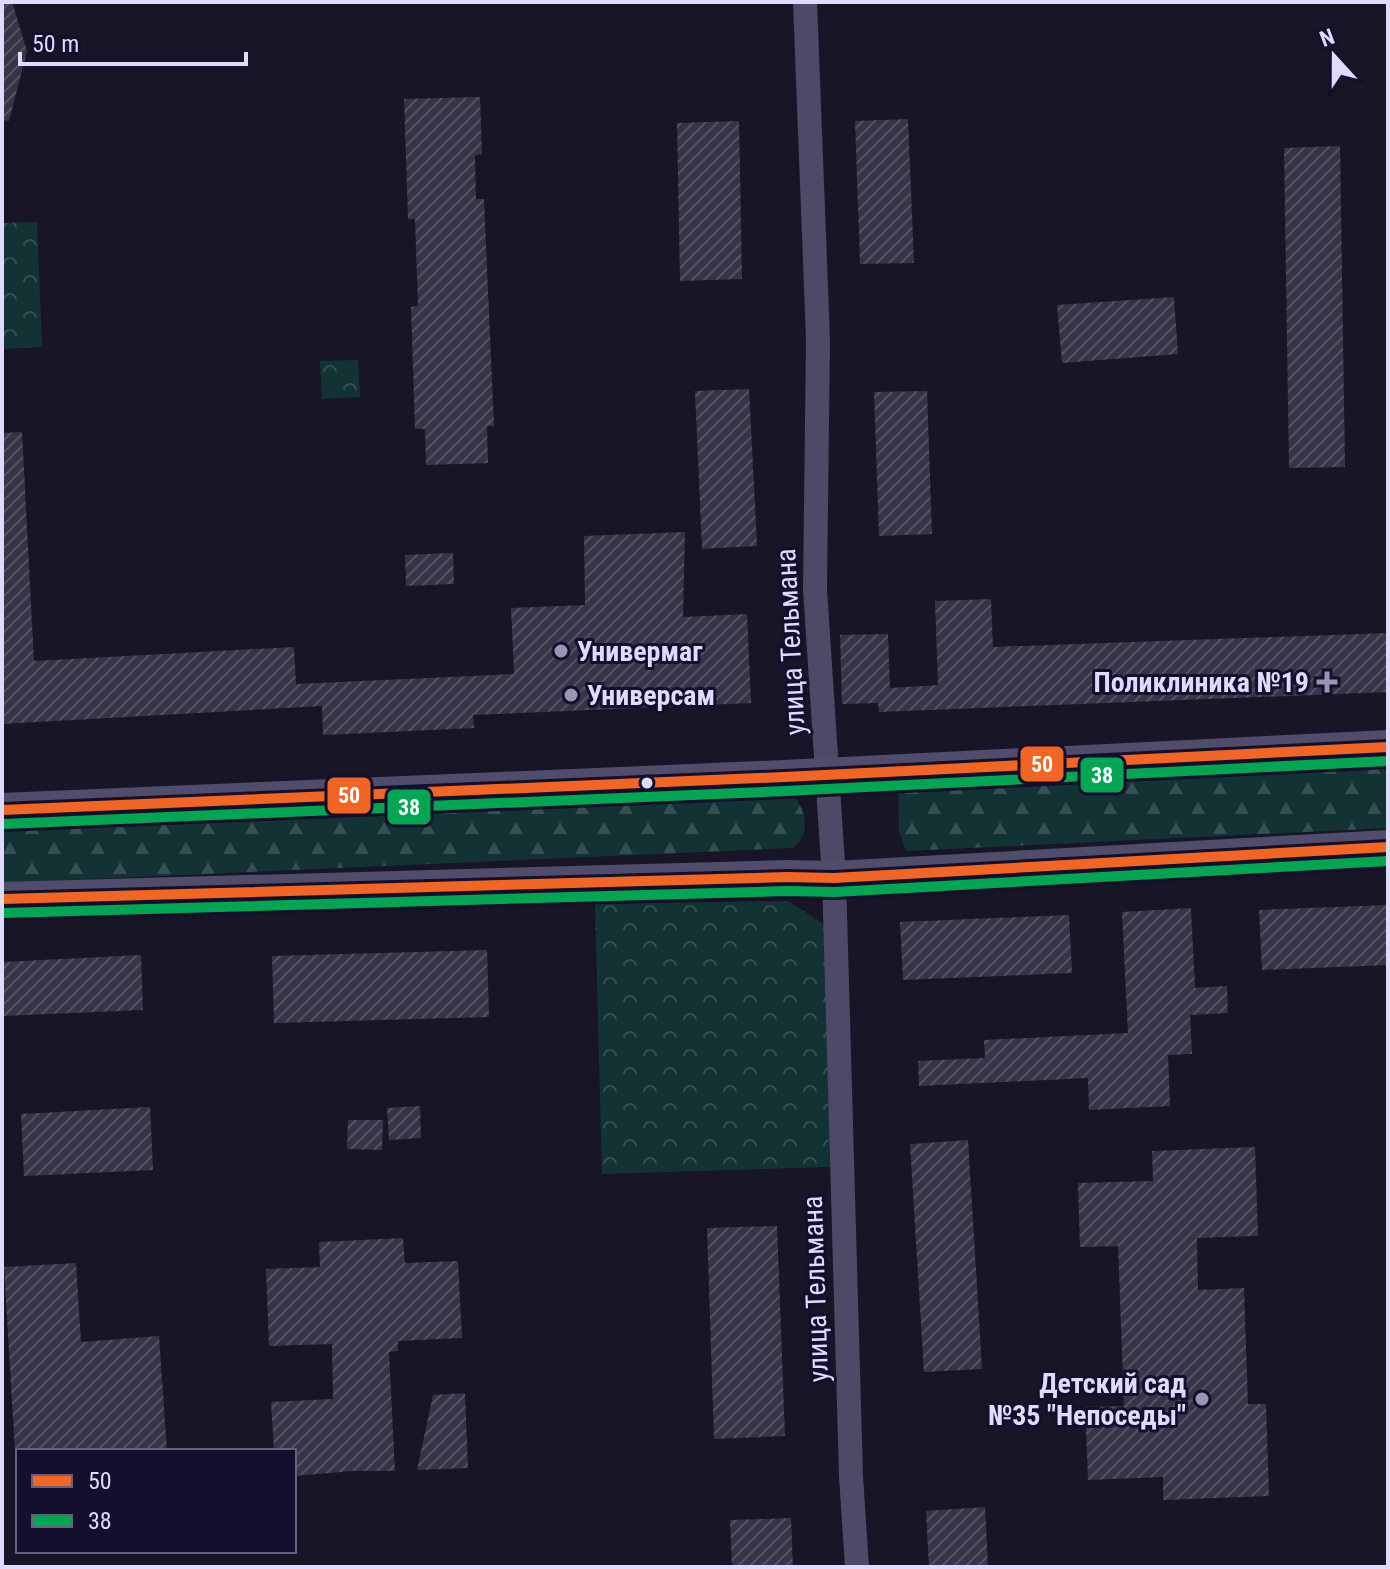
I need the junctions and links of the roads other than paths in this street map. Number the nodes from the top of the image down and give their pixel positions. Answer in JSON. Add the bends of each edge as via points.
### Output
{"nodes":[{"id":1,"x":805,"y":2,"type":"edge"},
{"id":2,"x":1388,"y":747,"type":"edge"},
{"id":3,"x":827,"y":774,"type":"junction"},
{"id":4,"x":2,"y":810,"type":"edge"},
{"id":5,"x":1388,"y":847,"type":"edge"},
{"id":6,"x":834,"y":878,"type":"junction"},
{"id":7,"x":2,"y":899,"type":"edge"},
{"id":8,"x":857,"y":1567,"type":"edge"}],
"edges":[{"from":1,"to":3,"type":"street","name":"улица Тельмана","via":[[818,339],[815,589]]},
{"from":2,"to":3,"type":"street"},
{"from":3,"to":4,"type":"street"},
{"from":3,"to":6,"type":"street","name":"улица Тельмана"},
{"from":5,"to":6,"type":"street"},
{"from":6,"to":7,"type":"street"},
{"from":6,"to":8,"type":"street","name":"улица Тельмана"}]}
